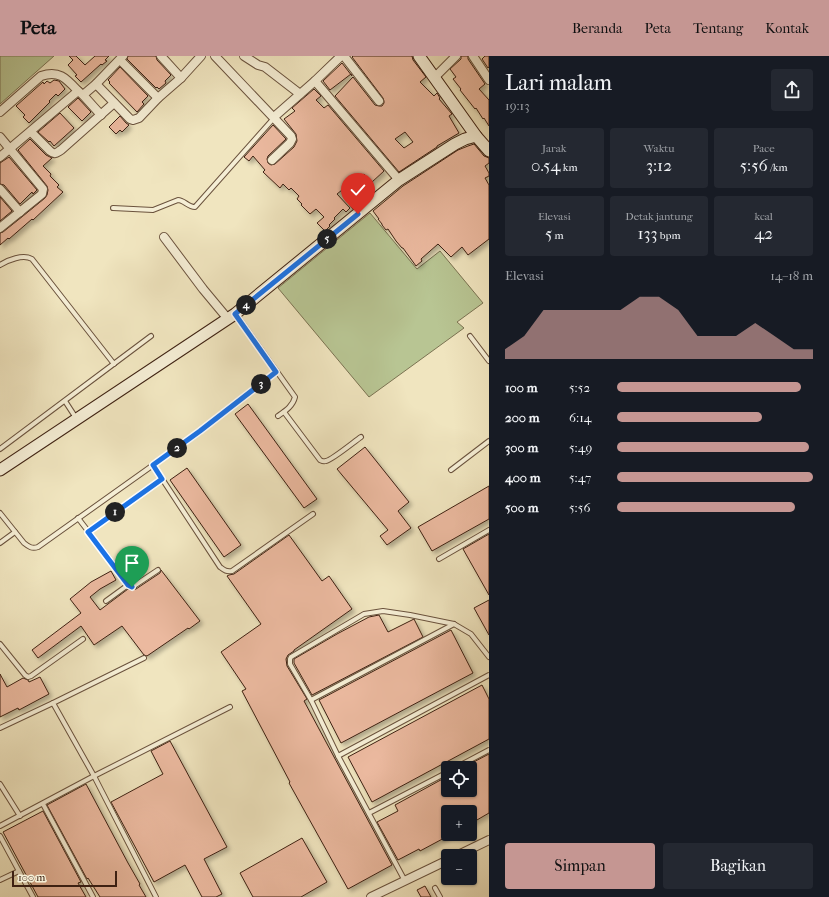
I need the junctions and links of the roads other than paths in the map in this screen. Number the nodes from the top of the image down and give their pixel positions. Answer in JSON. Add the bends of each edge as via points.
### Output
{"nodes":[{"id":1,"x":160,"y":56,"type":"edge"},
{"id":2,"x":201,"y":56,"type":"edge"},
{"id":3,"x":215,"y":56,"type":"edge"},
{"id":4,"x":244,"y":56,"type":"edge"},
{"id":5,"x":342,"y":56,"type":"edge"},
{"id":6,"x":419,"y":56,"type":"edge"},
{"id":7,"x":456,"y":56,"type":"edge"},
{"id":8,"x":473,"y":56,"type":"edge"},
{"id":9,"x":122,"y":58,"type":"edge"},
{"id":10,"x":180,"y":78,"type":"junction"},
{"id":11,"x":434,"y":78,"type":"junction"},
{"id":12,"x":488,"y":78,"type":"edge"},
{"id":13,"x":315,"y":81,"type":"junction"},
{"id":14,"x":96,"y":84,"type":"junction"},
{"id":15,"x":81,"y":93,"type":"junction"},
{"id":16,"x":300,"y":94,"type":"junction"},
{"id":17,"x":158,"y":98,"type":"junction"},
{"id":18,"x":379,"y":100,"type":"dead end"},
{"id":19,"x":114,"y":102,"type":"junction"},
{"id":20,"x":0,"y":112,"type":"edge"},
{"id":21,"x":101,"y":115,"type":"junction"},
{"id":22,"x":274,"y":118,"type":"junction"},
{"id":23,"x":31,"y":132,"type":"junction"},
{"id":24,"x":476,"y":136,"type":"junction"},
{"id":25,"x":0,"y":137,"type":"edge"},
{"id":26,"x":10,"y":149,"type":"junction"},
{"id":27,"x":489,"y":151,"type":"edge"},
{"id":28,"x":0,"y":157,"type":"edge"},
{"id":29,"x":272,"y":160,"type":"dead end"},
{"id":30,"x":399,"y":180,"type":"junction"},
{"id":31,"x":0,"y":189,"type":"edge"},
{"id":32,"x":113,"y":208,"type":"dead end"},
{"id":33,"x":20,"y":212,"type":"junction"},
{"id":34,"x":0,"y":228,"type":"edge"},
{"id":35,"x":164,"y":237,"type":"dead end"},
{"id":36,"x":0,"y":265,"type":"edge"},
{"id":37,"x":232,"y":316,"type":"junction"},
{"id":38,"x":151,"y":336,"type":"dead end"},
{"id":39,"x":470,"y":336,"type":"dead end"},
{"id":40,"x":489,"y":361,"type":"edge"},
{"id":41,"x":114,"y":364,"type":"junction"},
{"id":42,"x":276,"y":372,"type":"junction"},
{"id":43,"x":65,"y":401,"type":"junction"},
{"id":44,"x":284,"y":412,"type":"junction"},
{"id":45,"x":278,"y":416,"type":"dead end"},
{"id":46,"x":77,"y":418,"type":"junction"},
{"id":47,"x":360,"y":437,"type":"dead end"},
{"id":48,"x":489,"y":441,"type":"edge"},
{"id":49,"x":0,"y":449,"type":"edge"},
{"id":50,"x":153,"y":465,"type":"junction"},
{"id":51,"x":0,"y":470,"type":"edge"},
{"id":52,"x":451,"y":470,"type":"dead end"},
{"id":53,"x":162,"y":479,"type":"junction"},
{"id":54,"x":0,"y":513,"type":"edge"},
{"id":55,"x":313,"y":514,"type":"dead end"},
{"id":56,"x":78,"y":518,"type":"junction"},
{"id":57,"x":489,"y":530,"type":"edge"},
{"id":58,"x":15,"y":532,"type":"junction"},
{"id":59,"x":88,"y":532,"type":"junction"},
{"id":60,"x":0,"y":543,"type":"edge"},
{"id":61,"x":439,"y":559,"type":"dead end"},
{"id":62,"x":158,"y":570,"type":"dead end"},
{"id":63,"x":128,"y":585,"type":"junction"},
{"id":64,"x":106,"y":601,"type":"dead end"},
{"id":65,"x":454,"y":624,"type":"junction"},
{"id":66,"x":83,"y":639,"type":"dead end"},
{"id":67,"x":0,"y":644,"type":"edge"},
{"id":68,"x":489,"y":657,"type":"edge"},
{"id":69,"x":144,"y":658,"type":"dead end"},
{"id":70,"x":489,"y":675,"type":"edge"},
{"id":71,"x":311,"y":700,"type":"junction"},
{"id":72,"x":53,"y":703,"type":"junction"},
{"id":73,"x":230,"y":707,"type":"dead end"},
{"id":74,"x":0,"y":728,"type":"edge"},
{"id":75,"x":489,"y":750,"type":"edge"},
{"id":76,"x":338,"y":756,"type":"junction"},
{"id":77,"x":469,"y":761,"type":"edge"},
{"id":78,"x":94,"y":776,"type":"junction"},
{"id":79,"x":441,"y":776,"type":"edge"},
{"id":80,"x":0,"y":784,"type":"edge"},
{"id":81,"x":43,"y":804,"type":"junction"},
{"id":82,"x":369,"y":813,"type":"junction"},
{"id":83,"x":20,"y":816,"type":"junction"},
{"id":84,"x":0,"y":826,"type":"edge"},
{"id":85,"x":0,"y":836,"type":"edge"},
{"id":86,"x":489,"y":840,"type":"edge"},
{"id":87,"x":470,"y":849,"type":"edge"},
{"id":88,"x":441,"y":863,"type":"edge"},
{"id":89,"x":19,"y":871,"type":"junction"},
{"id":90,"x":0,"y":880,"type":"edge"},
{"id":91,"x":405,"y":881,"type":"junction"},
{"id":92,"x":435,"y":888,"type":"dead end"},
{"id":93,"x":33,"y":897,"type":"edge"},
{"id":94,"x":93,"y":897,"type":"edge"},
{"id":95,"x":156,"y":897,"type":"edge"},
{"id":96,"x":371,"y":897,"type":"edge"},
{"id":97,"x":440,"y":897,"type":"edge"}],
"edges":[{"from":1,"to":10,"type":"street"},
{"from":2,"to":10,"type":"street"},
{"from":3,"to":22,"type":"street"},
{"from":4,"to":16,"type":"street","via":[[265,67]]},
{"from":5,"to":13,"type":"street"},
{"from":5,"to":18,"type":"street"},
{"from":6,"to":11,"type":"street"},
{"from":7,"to":11,"type":"street"},
{"from":8,"to":12,"type":"street"},
{"from":9,"to":14,"type":"street"},
{"from":9,"to":17,"type":"street"},
{"from":10,"to":17,"type":"street"},
{"from":11,"to":24,"type":"street"},
{"from":13,"to":16,"type":"street"},
{"from":13,"to":30,"type":"street"},
{"from":14,"to":15,"type":"street"},
{"from":14,"to":19,"type":"street"},
{"from":15,"to":20,"type":"street","via":[[65,77],[48,74],[40,76]]},
{"from":15,"to":21,"type":"street"},
{"from":15,"to":23,"type":"street"},
{"from":16,"to":22,"type":"street"},
{"from":17,"to":19,"type":"street","via":[[136,120],[130,118]]},
{"from":19,"to":21,"type":"street"},
{"from":21,"to":23,"type":"street","via":[[55,154]]},
{"from":22,"to":29,"type":"street","via":[[292,139]]},
{"from":22,"to":32,"type":"lane","via":[[195,207],[178,200],[153,210]]},
{"from":23,"to":26,"type":"street"},
{"from":24,"to":27,"type":"street"},
{"from":24,"to":30,"type":"street","via":[[455,144]]},
{"from":25,"to":26,"type":"street"},
{"from":26,"to":28,"type":"street"},
{"from":26,"to":33,"type":"street","via":[[43,189],[42,194]]},
{"from":30,"to":37,"type":"street"},
{"from":31,"to":33,"type":"street"},
{"from":33,"to":34,"type":"street"},
{"from":35,"to":37,"type":"street","via":[[203,288]]},
{"from":36,"to":41,"type":"lane","via":[[24,257],[32,259]]},
{"from":37,"to":42,"type":"lane"},
{"from":37,"to":46,"type":"street"},
{"from":38,"to":41,"type":"lane"},
{"from":39,"to":40,"type":"lane"},
{"from":41,"to":43,"type":"lane"},
{"from":42,"to":44,"type":"lane","via":[[294,397]]},
{"from":42,"to":50,"type":"lane"},
{"from":43,"to":46,"type":"lane"},
{"from":43,"to":49,"type":"lane"},
{"from":44,"to":45,"type":"lane"},
{"from":44,"to":47,"type":"lane","via":[[323,461]]},
{"from":46,"to":51,"type":"street"},
{"from":48,"to":52,"type":"lane"},
{"from":50,"to":53,"type":"lane"},
{"from":50,"to":56,"type":"lane"},
{"from":53,"to":55,"type":"lane","via":[[220,567],[228,572]]},
{"from":53,"to":59,"type":"lane"},
{"from":54,"to":58,"type":"lane"},
{"from":56,"to":58,"type":"lane","via":[[38,547],[28,547]]},
{"from":56,"to":59,"type":"lane"},
{"from":57,"to":61,"type":"lane"},
{"from":58,"to":60,"type":"lane"},
{"from":59,"to":63,"type":"lane"},
{"from":62,"to":63,"type":"lane","via":[[134,586]]},
{"from":63,"to":64,"type":"lane"},
{"from":65,"to":68,"type":"lane","via":[[471,634]]},
{"from":65,"to":71,"type":"lane"},
{"from":65,"to":71,"type":"lane","via":[[383,611],[364,614],[291,657],[290,664]]},
{"from":66,"to":67,"type":"lane","via":[[28,677]]},
{"from":69,"to":72,"type":"lane"},
{"from":70,"to":76,"type":"lane"},
{"from":71,"to":76,"type":"lane"},
{"from":72,"to":74,"type":"lane"},
{"from":72,"to":78,"type":"lane"},
{"from":73,"to":78,"type":"lane"},
{"from":75,"to":77,"type":"lane"},
{"from":76,"to":82,"type":"lane"},
{"from":78,"to":81,"type":"lane"},
{"from":78,"to":95,"type":"lane"},
{"from":79,"to":82,"type":"lane"},
{"from":80,"to":83,"type":"lane"},
{"from":81,"to":83,"type":"lane"},
{"from":81,"to":94,"type":"lane"},
{"from":82,"to":91,"type":"lane"},
{"from":83,"to":84,"type":"lane"},
{"from":85,"to":89,"type":"lane"},
{"from":86,"to":87,"type":"street"},
{"from":88,"to":91,"type":"street"},
{"from":89,"to":90,"type":"lane"},
{"from":89,"to":93,"type":"lane"},
{"from":91,"to":96,"type":"street"},
{"from":92,"to":97,"type":"lane"}]}
